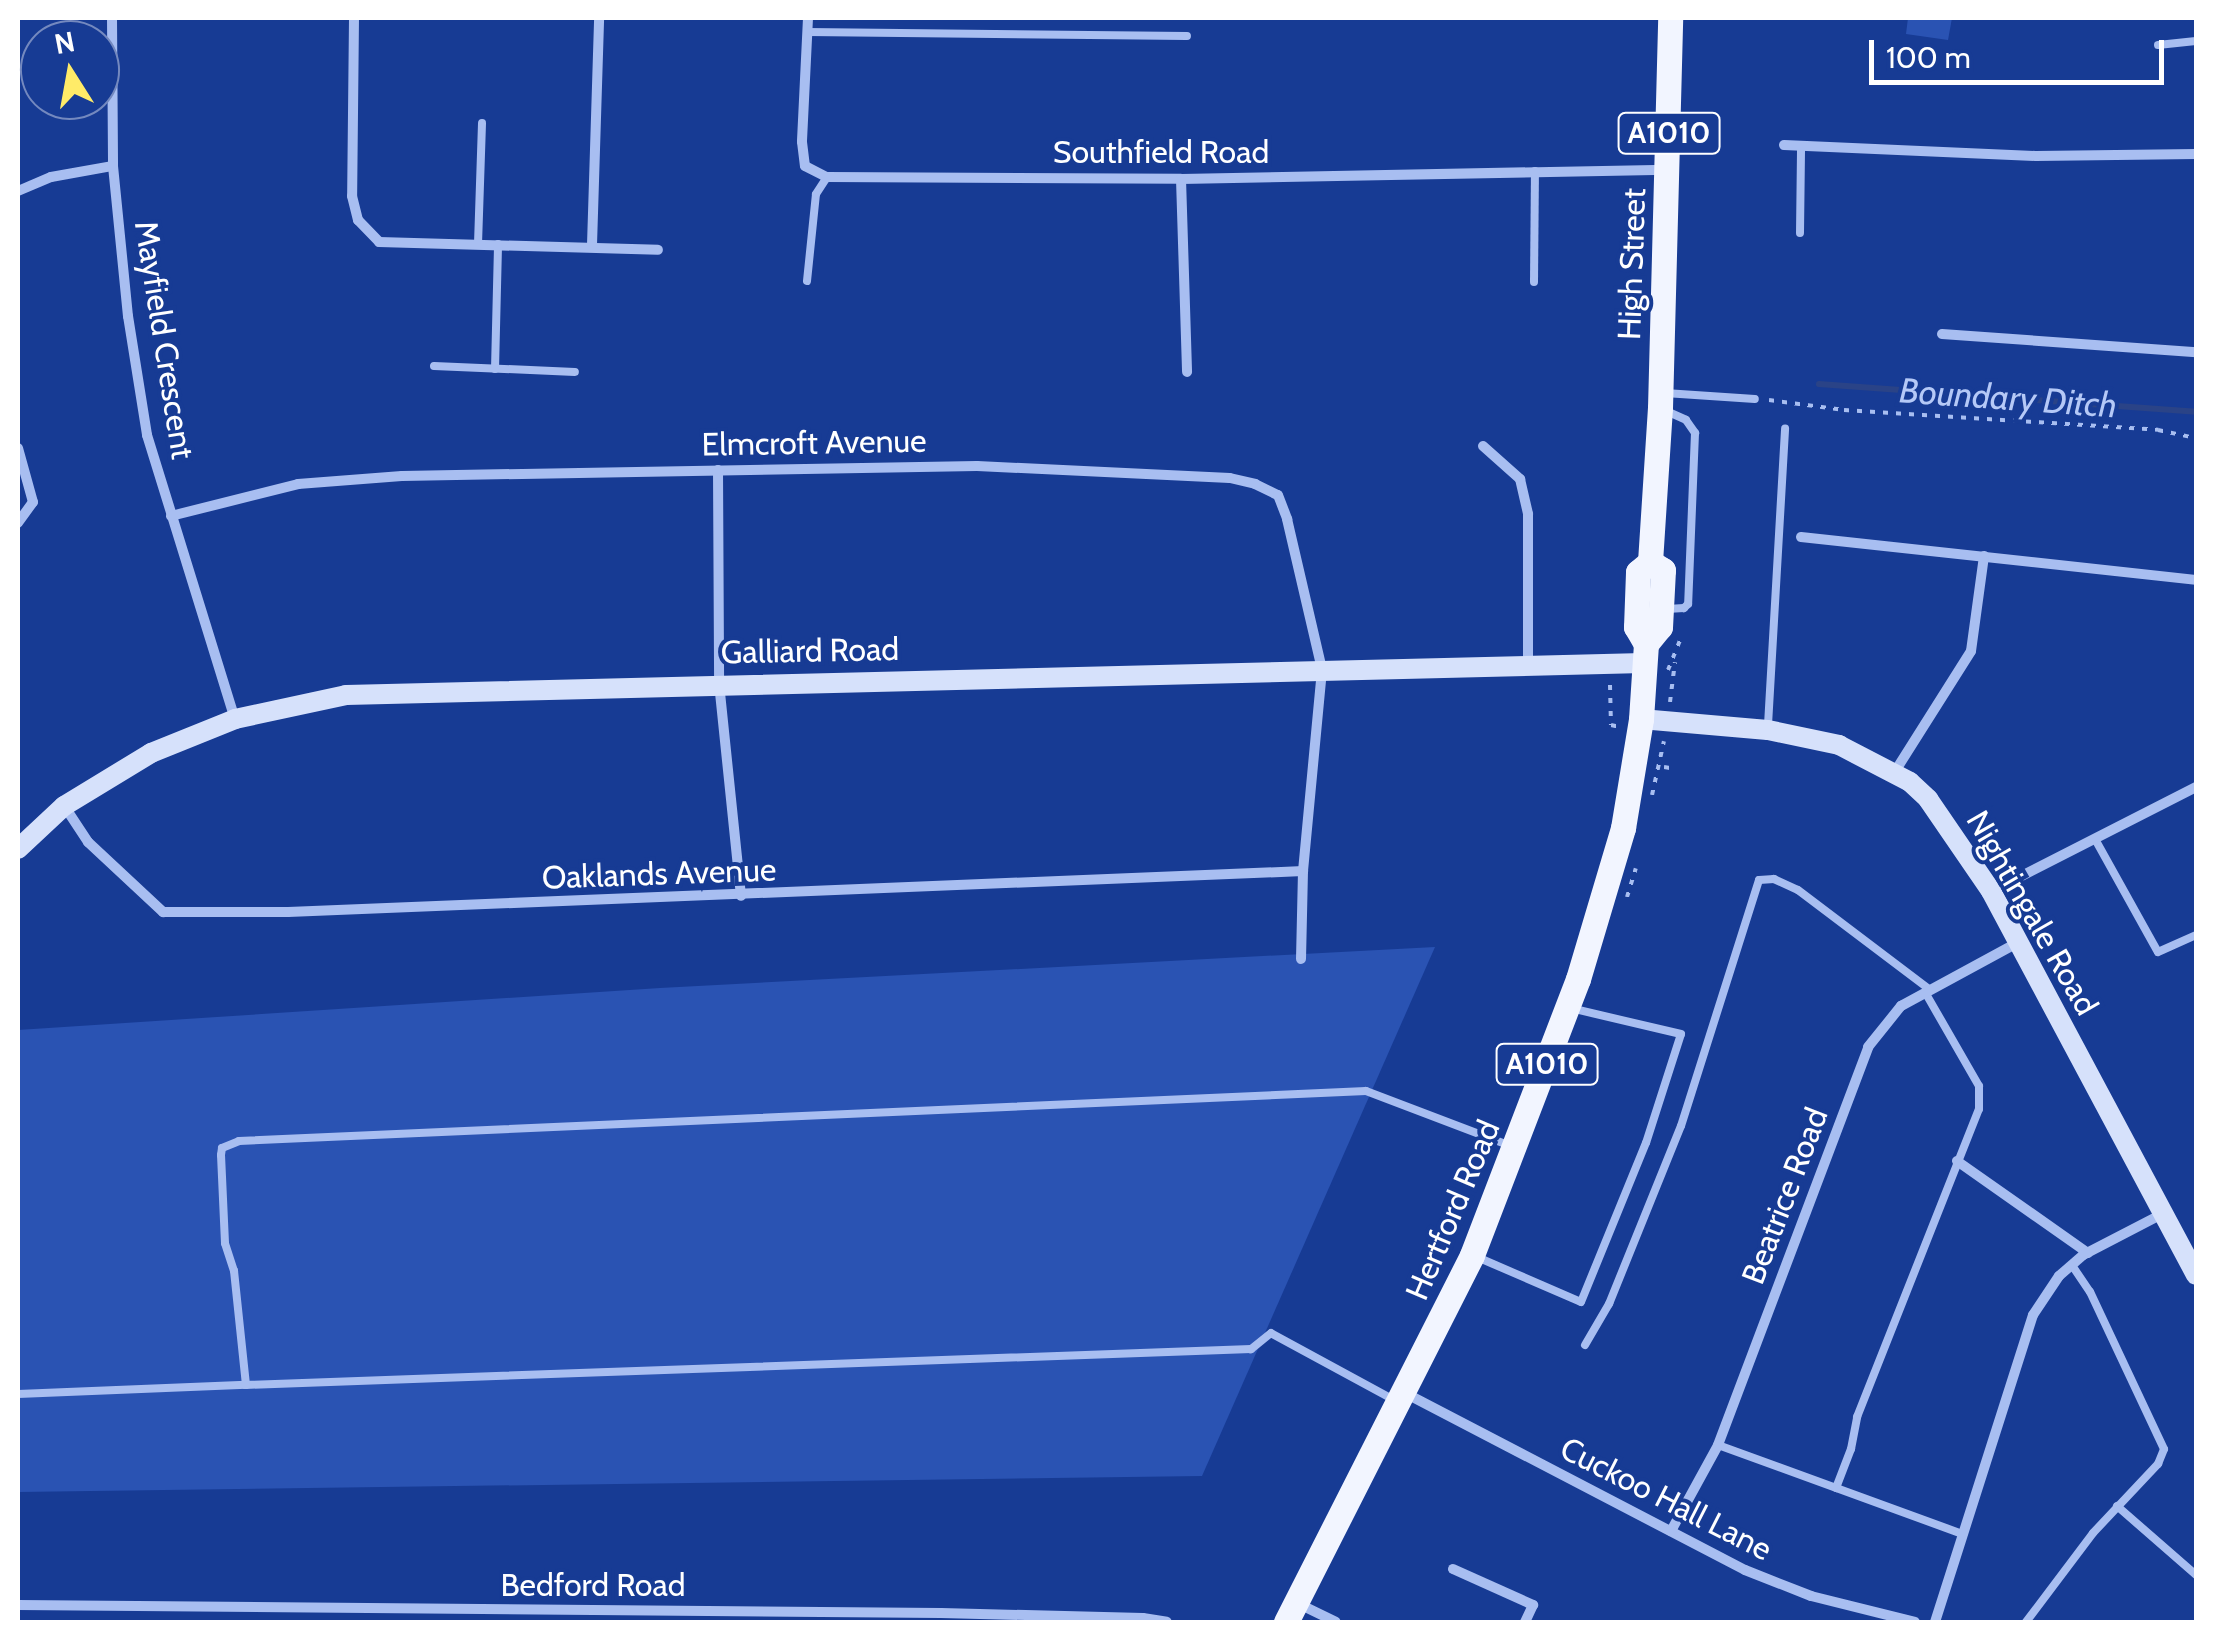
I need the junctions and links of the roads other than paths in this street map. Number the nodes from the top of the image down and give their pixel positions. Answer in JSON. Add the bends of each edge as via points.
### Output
{"nodes":[{"id":1,"x":112,"y":18,"type":"edge"},
{"id":2,"x":354,"y":18,"type":"edge"},
{"id":3,"x":599,"y":18,"type":"edge"},
{"id":4,"x":808,"y":18,"type":"edge"},
{"id":5,"x":1670,"y":18,"type":"edge"},
{"id":6,"x":808,"y":32,"type":"junction"},
{"id":7,"x":1187,"y":36,"type":"dead end"},
{"id":8,"x":2196,"y":41,"type":"edge"},
{"id":9,"x":2158,"y":45,"type":"dead end"},
{"id":10,"x":482,"y":123,"type":"dead end"},
{"id":11,"x":1784,"y":145,"type":"dead end"},
{"id":12,"x":1802,"y":146,"type":"junction"},
{"id":13,"x":2196,"y":154,"type":"edge"},
{"id":14,"x":113,"y":166,"type":"junction"},
{"id":15,"x":1668,"y":170,"type":"junction"},
{"id":16,"x":1535,"y":171,"type":"junction"},
{"id":17,"x":827,"y":176,"type":"junction"},
{"id":18,"x":1181,"y":179,"type":"junction"},
{"id":19,"x":18,"y":191,"type":"edge"},
{"id":20,"x":1800,"y":234,"type":"dead end"},
{"id":21,"x":478,"y":244,"type":"junction"},
{"id":22,"x":498,"y":244,"type":"junction"},
{"id":23,"x":592,"y":245,"type":"junction"},
{"id":24,"x":658,"y":250,"type":"dead end"},
{"id":25,"x":807,"y":281,"type":"dead end"},
{"id":26,"x":1534,"y":282,"type":"dead end"},
{"id":27,"x":1942,"y":334,"type":"dead end"},
{"id":28,"x":2196,"y":352,"type":"edge"},
{"id":29,"x":434,"y":366,"type":"dead end"},
{"id":30,"x":494,"y":369,"type":"junction"},
{"id":31,"x":576,"y":372,"type":"dead end"},
{"id":32,"x":1187,"y":372,"type":"dead end"},
{"id":33,"x":1755,"y":399,"type":"road end"},
{"id":34,"x":1660,"y":400,"type":"junction"},
{"id":35,"x":1785,"y":428,"type":"dead end"},
{"id":36,"x":1483,"y":446,"type":"dead end"},
{"id":37,"x":18,"y":448,"type":"edge"},
{"id":38,"x":718,"y":470,"type":"junction"},
{"id":39,"x":171,"y":516,"type":"junction"},
{"id":40,"x":18,"y":523,"type":"edge"},
{"id":41,"x":1801,"y":537,"type":"dead end"},
{"id":42,"x":1984,"y":556,"type":"junction"},
{"id":43,"x":1650,"y":562,"type":"junction"},
{"id":44,"x":2196,"y":580,"type":"edge"},
{"id":45,"x":1673,"y":608,"type":"junction"},
{"id":46,"x":1645,"y":663,"type":"junction"},
{"id":47,"x":1528,"y":664,"type":"junction"},
{"id":48,"x":1322,"y":670,"type":"junction"},
{"id":49,"x":719,"y":683,"type":"junction"},
{"id":50,"x":235,"y":719,"type":"junction"},
{"id":51,"x":1631,"y":723,"type":"junction"},
{"id":52,"x":1768,"y":730,"type":"junction"},
{"id":53,"x":1894,"y":773,"type":"junction"},
{"id":54,"x":2196,"y":787,"type":"edge"},
{"id":55,"x":64,"y":806,"type":"junction"},
{"id":56,"x":2095,"y":838,"type":"junction"},
{"id":57,"x":18,"y":848,"type":"edge"},
{"id":58,"x":1303,"y":870,"type":"junction"},
{"id":59,"x":1991,"y":891,"type":"junction"},
{"id":60,"x":741,"y":896,"type":"junction"},
{"id":61,"x":2196,"y":935,"type":"edge"},
{"id":62,"x":2018,"y":942,"type":"junction"},
{"id":63,"x":1301,"y":959,"type":"dead end"},
{"id":64,"x":1927,"y":991,"type":"junction"},
{"id":65,"x":1568,"y":1008,"type":"junction"},
{"id":66,"x":1517,"y":1148,"type":"junction"},
{"id":67,"x":1958,"y":1161,"type":"junction"},
{"id":68,"x":2164,"y":1213,"type":"junction"},
{"id":69,"x":2088,"y":1252,"type":"junction"},
{"id":70,"x":1472,"y":1255,"type":"junction"},
{"id":71,"x":2072,"y":1265,"type":"junction"},
{"id":72,"x":2196,"y":1275,"type":"edge"},
{"id":73,"x":1586,"y":1345,"type":"dead end"},
{"id":74,"x":246,"y":1385,"type":"junction"},
{"id":75,"x":18,"y":1394,"type":"edge"},
{"id":76,"x":1402,"y":1398,"type":"junction"},
{"id":77,"x":1718,"y":1445,"type":"junction"},
{"id":78,"x":1836,"y":1488,"type":"junction"},
{"id":79,"x":2117,"y":1506,"type":"junction"},
{"id":80,"x":1671,"y":1531,"type":"junction"},
{"id":81,"x":1962,"y":1534,"type":"junction"},
{"id":82,"x":1452,"y":1568,"type":"dead end"},
{"id":83,"x":2196,"y":1575,"type":"edge"},
{"id":84,"x":18,"y":1605,"type":"edge"},
{"id":85,"x":114,"y":1606,"type":"junction"},
{"id":86,"x":1291,"y":1613,"type":"edge"},
{"id":87,"x":941,"y":1618,"type":"edge"},
{"id":88,"x":113,"y":1622,"type":"edge"},
{"id":89,"x":1168,"y":1622,"type":"edge"},
{"id":90,"x":1336,"y":1622,"type":"edge"},
{"id":91,"x":1525,"y":1622,"type":"edge"},
{"id":92,"x":1915,"y":1622,"type":"edge"},
{"id":93,"x":1935,"y":1622,"type":"edge"},
{"id":94,"x":2026,"y":1622,"type":"edge"}],
"edges":[{"from":1,"to":14,"type":"street","name":"Mayfield Crescent"},
{"from":2,"to":21,"type":"street","via":[[352,196],[358,220],[379,242]]},
{"from":3,"to":23,"type":"street"},
{"from":4,"to":6,"type":"street"},
{"from":5,"to":15,"type":"main road","name":"High Street","number":"A1010"},
{"from":6,"to":7,"type":"lane"},
{"from":6,"to":17,"type":"street","via":[[805,166]]},
{"from":8,"to":9,"type":"lane"},
{"from":10,"to":21,"type":"lane"},
{"from":11,"to":12,"type":"street"},
{"from":12,"to":13,"type":"street","via":[[2036,156]]},
{"from":12,"to":20,"type":"lane"},
{"from":14,"to":19,"type":"street","via":[[51,177]]},
{"from":14,"to":39,"type":"street","name":"Mayfield Crescent","via":[[144,415]]},
{"from":15,"to":16,"type":"street","name":"Southfield Road"},
{"from":15,"to":34,"type":"main road","name":"High Street","number":"A1010"},
{"from":16,"to":18,"type":"street","name":"Southfield Road"},
{"from":16,"to":26,"type":"lane"},
{"from":17,"to":18,"type":"street","name":"Southfield Road"},
{"from":17,"to":25,"type":"lane","via":[[816,194]]},
{"from":18,"to":32,"type":"street"},
{"from":21,"to":22,"type":"street"},
{"from":22,"to":23,"type":"street"},
{"from":22,"to":30,"type":"lane"},
{"from":23,"to":24,"type":"street"},
{"from":27,"to":28,"type":"street"},
{"from":29,"to":30,"type":"lane"},
{"from":30,"to":31,"type":"lane"},
{"from":33,"to":34,"type":"lane"},
{"from":34,"to":43,"type":"main road","name":"Hertford Road","number":"A1010"},
{"from":34,"to":45,"type":"lane","via":[[1695,433]]},
{"from":35,"to":52,"type":"lane"},
{"from":36,"to":47,"type":"street","via":[[1520,479],[1528,514]]},
{"from":37,"to":40,"type":"street","via":[[32,502]]},
{"from":38,"to":39,"type":"street","name":"Elmcroft Avenue","via":[[338,478]]},
{"from":38,"to":48,"type":"street","name":"Elmcroft Avenue","via":[[976,466],[1255,484],[1278,495]]},
{"from":38,"to":49,"type":"street"},
{"from":39,"to":50,"type":"street","name":"Mayfield Crescent"},
{"from":41,"to":42,"type":"street"},
{"from":42,"to":44,"type":"street"},
{"from":42,"to":53,"type":"street","via":[[1971,651]]},
{"from":43,"to":45,"type":"main road","name":"Hertford Road","number":"A1010","via":[[1662,570]]},
{"from":43,"to":46,"type":"main road","name":"Hertford Road","number":"A1010","via":[[1638,572],[1636,628]]},
{"from":45,"to":46,"type":"main road","name":"Hertford Road","number":"A1010"},
{"from":46,"to":47,"type":"street","name":"Galliard Road"},
{"from":46,"to":51,"type":"main road","name":"Hertford Road","number":"A1010"},
{"from":47,"to":48,"type":"street","name":"Galliard Road"},
{"from":48,"to":49,"type":"street","name":"Galliard Road"},
{"from":48,"to":58,"type":"street"},
{"from":49,"to":50,"type":"street","name":"Galliard Road","via":[[346,695]]},
{"from":49,"to":60,"type":"street"},
{"from":50,"to":55,"type":"street","name":"Galliard Road","via":[[151,753]]},
{"from":51,"to":52,"type":"street","name":"Nightingale Road"},
{"from":51,"to":65,"type":"main road","name":"Hertford Road","number":"A1010","via":[[1607,889]]},
{"from":52,"to":53,"type":"street","name":"Nightingale Road","via":[[1839,745]]},
{"from":53,"to":59,"type":"street","name":"Nightingale Road","via":[[1947,821]]},
{"from":54,"to":56,"type":"street"},
{"from":55,"to":57,"type":"street","name":"Galliard Road"},
{"from":55,"to":60,"type":"street","name":"Oaklands Avenue","via":[[88,842],[164,912]]},
{"from":56,"to":59,"type":"street"},
{"from":56,"to":61,"type":"lane","via":[[2158,952]]},
{"from":58,"to":60,"type":"street","name":"Oaklands Avenue"},
{"from":58,"to":63,"type":"street"},
{"from":59,"to":62,"type":"street","name":"Nightingale Road"},
{"from":62,"to":64,"type":"street","name":"Beatrice Road"},
{"from":62,"to":68,"type":"street","name":"Nightingale Road"},
{"from":64,"to":67,"type":"lane","via":[[1979,1086],[1979,1109]]},
{"from":64,"to":73,"type":"lane","via":[[1798,890],[1759,880],[1681,1126]]},
{"from":64,"to":77,"type":"street","name":"Beatrice Road","via":[[1901,1006],[1868,1048]]},
{"from":65,"to":66,"type":"main road","name":"Hertford Road","number":"A1010"},
{"from":65,"to":70,"type":"lane","via":[[1681,1034],[1646,1143],[1581,1302]]},
{"from":66,"to":70,"type":"main road","name":"Hertford Road","number":"A1010"},
{"from":66,"to":74,"type":"lane","via":[[1366,1091],[239,1141],[222,1148],[220,1164]]},
{"from":67,"to":69,"type":"street"},
{"from":67,"to":78,"type":"lane","via":[[1857,1417]]},
{"from":68,"to":69,"type":"street"},
{"from":68,"to":72,"type":"street","name":"Nightingale Road"},
{"from":69,"to":71,"type":"street"},
{"from":70,"to":76,"type":"main road","name":"Hertford Road","number":"A1010"},
{"from":71,"to":79,"type":"lane","via":[[2164,1449]]},
{"from":71,"to":81,"type":"street","via":[[2046,1292],[2022,1338]]},
{"from":74,"to":75,"type":"lane"},
{"from":74,"to":76,"type":"lane","via":[[1251,1349],[1271,1333]]},
{"from":76,"to":80,"type":"street","name":"Cuckoo Hall Lane"},
{"from":76,"to":86,"type":"main road","name":"Hertford Road","number":"A1010"},
{"from":77,"to":78,"type":"lane"},
{"from":77,"to":80,"type":"street","name":"Beatrice Road"},
{"from":78,"to":81,"type":"lane"},
{"from":79,"to":83,"type":"lane"},
{"from":79,"to":94,"type":"lane"},
{"from":80,"to":92,"type":"street","name":"Cuckoo Hall Lane","via":[[1811,1596]]},
{"from":81,"to":93,"type":"street"},
{"from":82,"to":91,"type":"street","via":[[1534,1605]]},
{"from":84,"to":85,"type":"street","name":"Bedford Road"},
{"from":85,"to":87,"type":"street","name":"Bedford Road"},
{"from":85,"to":88,"type":"street"},
{"from":86,"to":90,"type":"street"},
{"from":87,"to":89,"type":"street","name":"Bedford Road"}]}
